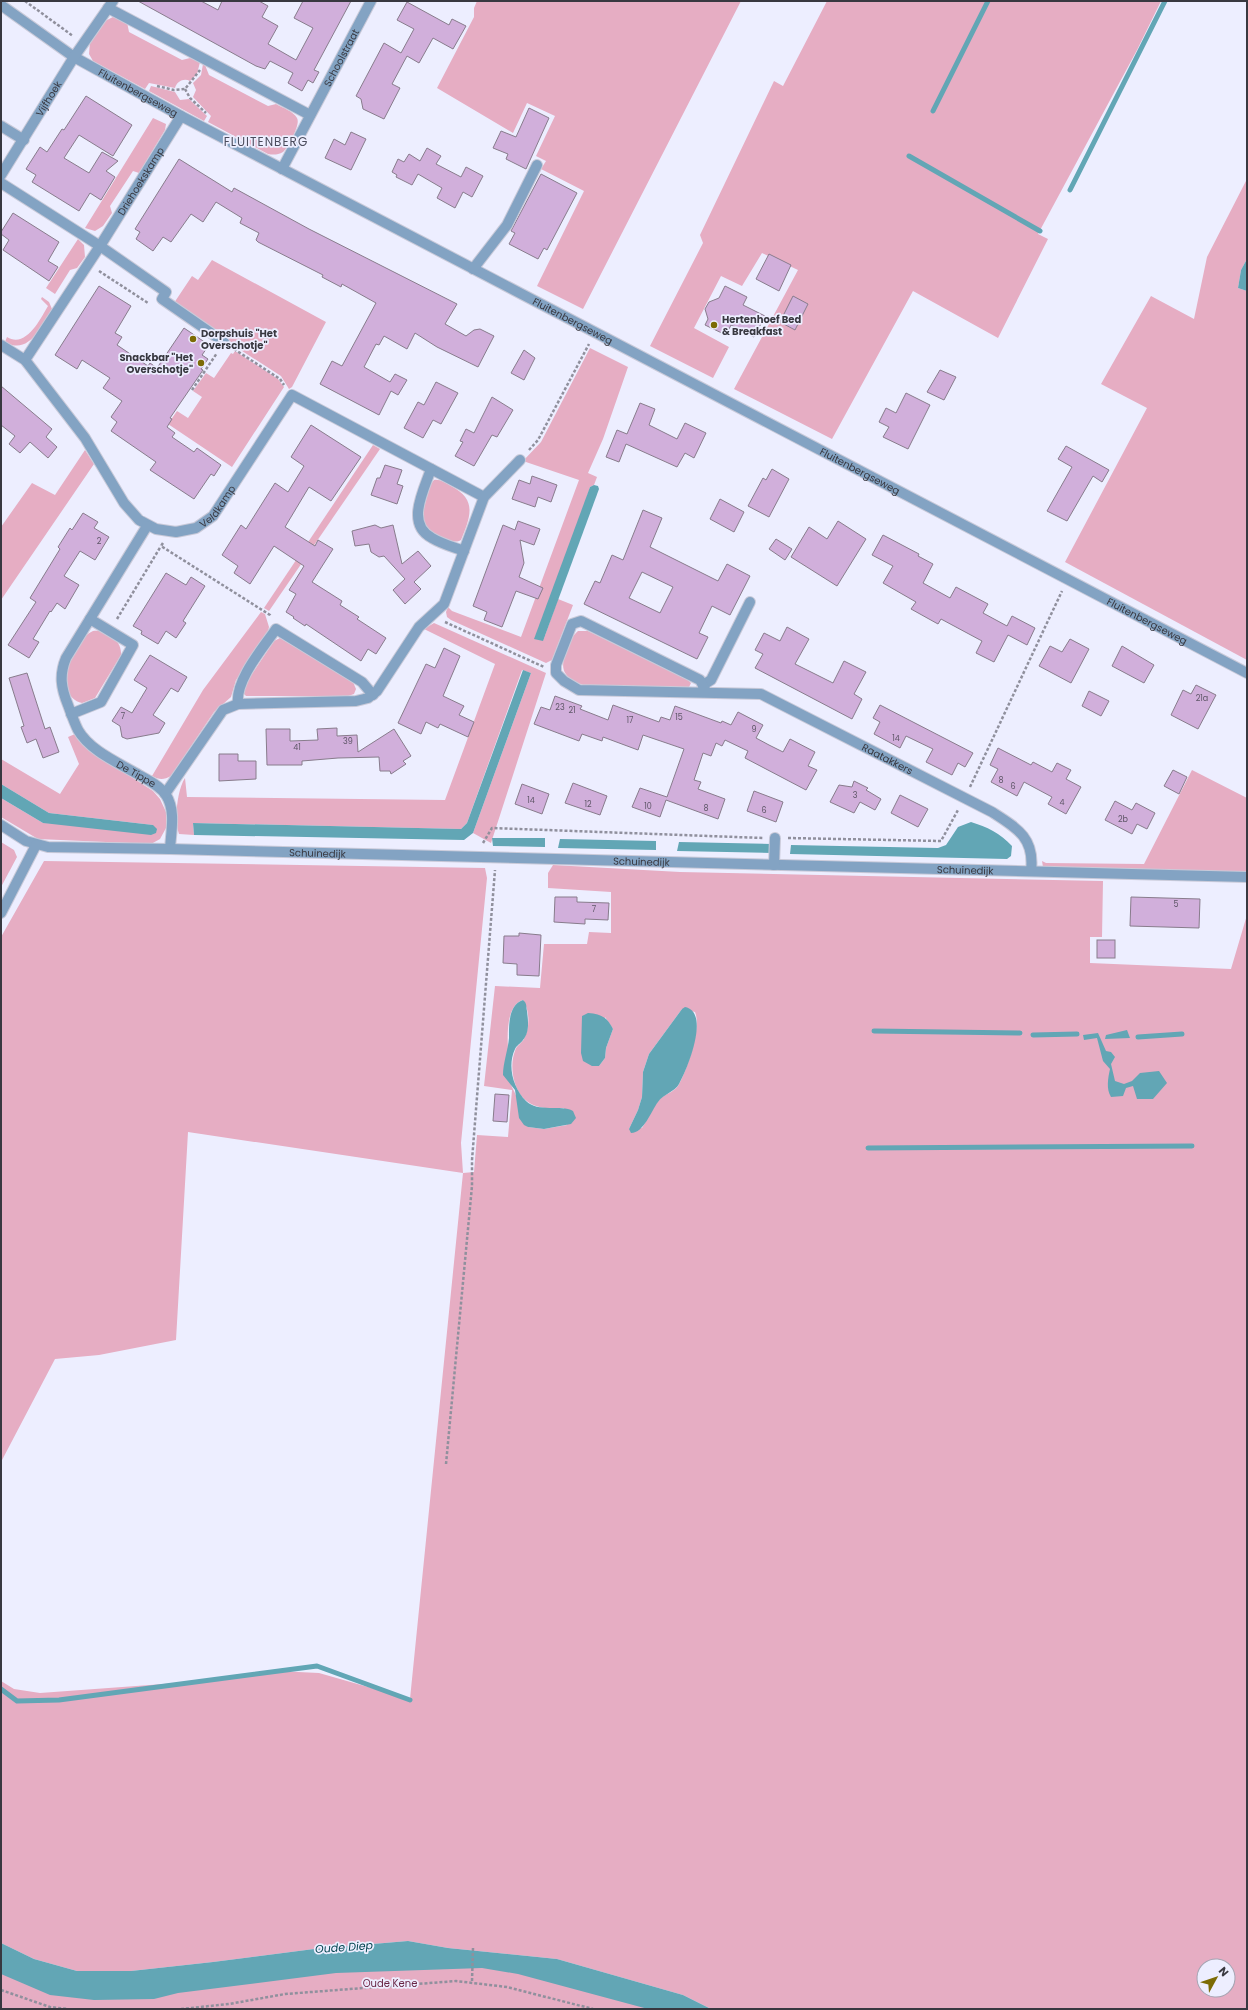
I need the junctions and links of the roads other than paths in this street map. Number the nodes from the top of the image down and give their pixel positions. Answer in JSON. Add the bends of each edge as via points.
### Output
{"nodes":[{"id":1,"x":371,"y":1,"type":"edge"},
{"id":2,"x":110,"y":4,"type":"edge"},
{"id":3,"x":1,"y":5,"type":"edge"},
{"id":4,"x":74,"y":57,"type":"junction"},
{"id":5,"x":310,"y":115,"type":"junction"},
{"id":6,"x":181,"y":116,"type":"junction"},
{"id":7,"x":1,"y":126,"type":"edge"},
{"id":8,"x":24,"y":140,"type":"junction"},
{"id":9,"x":537,"y":165,"type":"dead end"},
{"id":10,"x":282,"y":169,"type":"junction"},
{"id":11,"x":1,"y":175,"type":"edge"},
{"id":12,"x":1,"y":183,"type":"edge"},
{"id":13,"x":100,"y":246,"type":"junction"},
{"id":14,"x":473,"y":269,"type":"junction"},
{"id":15,"x":224,"y":342,"type":"road end"},
{"id":16,"x":1,"y":345,"type":"edge"},
{"id":17,"x":25,"y":360,"type":"junction"},
{"id":18,"x":520,"y":460,"type":"road end"},
{"id":19,"x":431,"y":469,"type":"junction"},
{"id":20,"x":484,"y":497,"type":"junction"},
{"id":21,"x":147,"y":526,"type":"junction"},
{"id":22,"x":464,"y":551,"type":"junction"},
{"id":23,"x":750,"y":602,"type":"dead end"},
{"id":24,"x":90,"y":619,"type":"junction"},
{"id":25,"x":1247,"y":673,"type":"edge"},
{"id":26,"x":705,"y":689,"type":"junction"},
{"id":27,"x":373,"y":695,"type":"junction"},
{"id":28,"x":238,"y":704,"type":"junction"},
{"id":29,"x":71,"y":714,"type":"junction"},
{"id":30,"x":165,"y":794,"type":"junction"},
{"id":31,"x":1,"y":825,"type":"edge"},
{"id":32,"x":775,"y":838,"type":"road end"},
{"id":33,"x":36,"y":845,"type":"junction"},
{"id":34,"x":170,"y":849,"type":"junction"},
{"id":35,"x":774,"y":865,"type":"junction"},
{"id":36,"x":1031,"y":871,"type":"junction"},
{"id":37,"x":1247,"y":877,"type":"edge"},
{"id":38,"x":1,"y":913,"type":"edge"}],
"edges":[{"from":1,"to":5,"type":"street","name":"Schoolstraat"},
{"from":2,"to":4,"type":"street"},
{"from":2,"to":5,"type":"street","via":[[203,58]]},
{"from":3,"to":4,"type":"street","name":"Fluitenbergseweg"},
{"from":4,"to":6,"type":"street","name":"Fluitenbergseweg"},
{"from":4,"to":8,"type":"street","name":"Vijfhoek"},
{"from":5,"to":10,"type":"street"},
{"from":6,"to":10,"type":"street","name":"Fluitenbergseweg"},
{"from":6,"to":13,"type":"street","name":"Driehoekskamp"},
{"from":7,"to":8,"type":"street"},
{"from":8,"to":11,"type":"street","name":"Vijfhoek"},
{"from":9,"to":14,"type":"street","via":[[507,225]]},
{"from":10,"to":14,"type":"street","name":"Fluitenbergseweg"},
{"from":12,"to":13,"type":"street"},
{"from":13,"to":15,"type":"street","via":[[166,292],[162,299]]},
{"from":13,"to":17,"type":"street","name":"Driehoekskamp"},
{"from":14,"to":25,"type":"street","name":"Fluitenbergseweg"},
{"from":16,"to":17,"type":"street","name":"Veldkamp"},
{"from":17,"to":21,"type":"street","name":"Veldkamp","via":[[85,438],[132,513]]},
{"from":18,"to":20,"type":"street"},
{"from":19,"to":20,"type":"street"},
{"from":19,"to":21,"type":"street","name":"Veldkamp","via":[[292,395],[213,516],[196,528],[186,531],[169,532]]},
{"from":19,"to":22,"type":"street","via":[[417,514],[419,524],[432,538]]},
{"from":20,"to":22,"type":"street"},
{"from":21,"to":24,"type":"street","name":"De Tippe"},
{"from":22,"to":27,"type":"street","via":[[444,604],[419,627],[383,684]]},
{"from":23,"to":26,"type":"street"},
{"from":24,"to":29,"type":"street","name":"De Tippe","via":[[62,666],[61,684]]},
{"from":24,"to":29,"type":"street","via":[[133,645],[101,702]]},
{"from":26,"to":26,"type":"street","name":"Raatakkers","via":[[579,690],[556,674],[556,665],[572,624],[581,621],[700,680]]},
{"from":26,"to":36,"type":"street","name":"Raatakkers","via":[[761,694],[992,812],[1020,831],[1030,848]]},
{"from":27,"to":28,"type":"street","via":[[356,701]]},
{"from":27,"to":28,"type":"street","via":[[362,682],[276,629],[241,682],[236,695]]},
{"from":28,"to":30,"type":"street","via":[[223,710]]},
{"from":29,"to":30,"type":"street","name":"De Tippe","via":[[78,731],[90,744],[154,784]]},
{"from":30,"to":34,"type":"street","name":"De Tippe","via":[[172,817]]},
{"from":31,"to":33,"type":"street","name":"Schuinedijk"},
{"from":32,"to":35,"type":"street"},
{"from":33,"to":34,"type":"street","name":"Schuinedijk"},
{"from":33,"to":38,"type":"street"},
{"from":34,"to":35,"type":"street","name":"Schuinedijk"},
{"from":35,"to":36,"type":"street","name":"Schuinedijk"},
{"from":36,"to":37,"type":"street","name":"Schuinedijk"}]}
